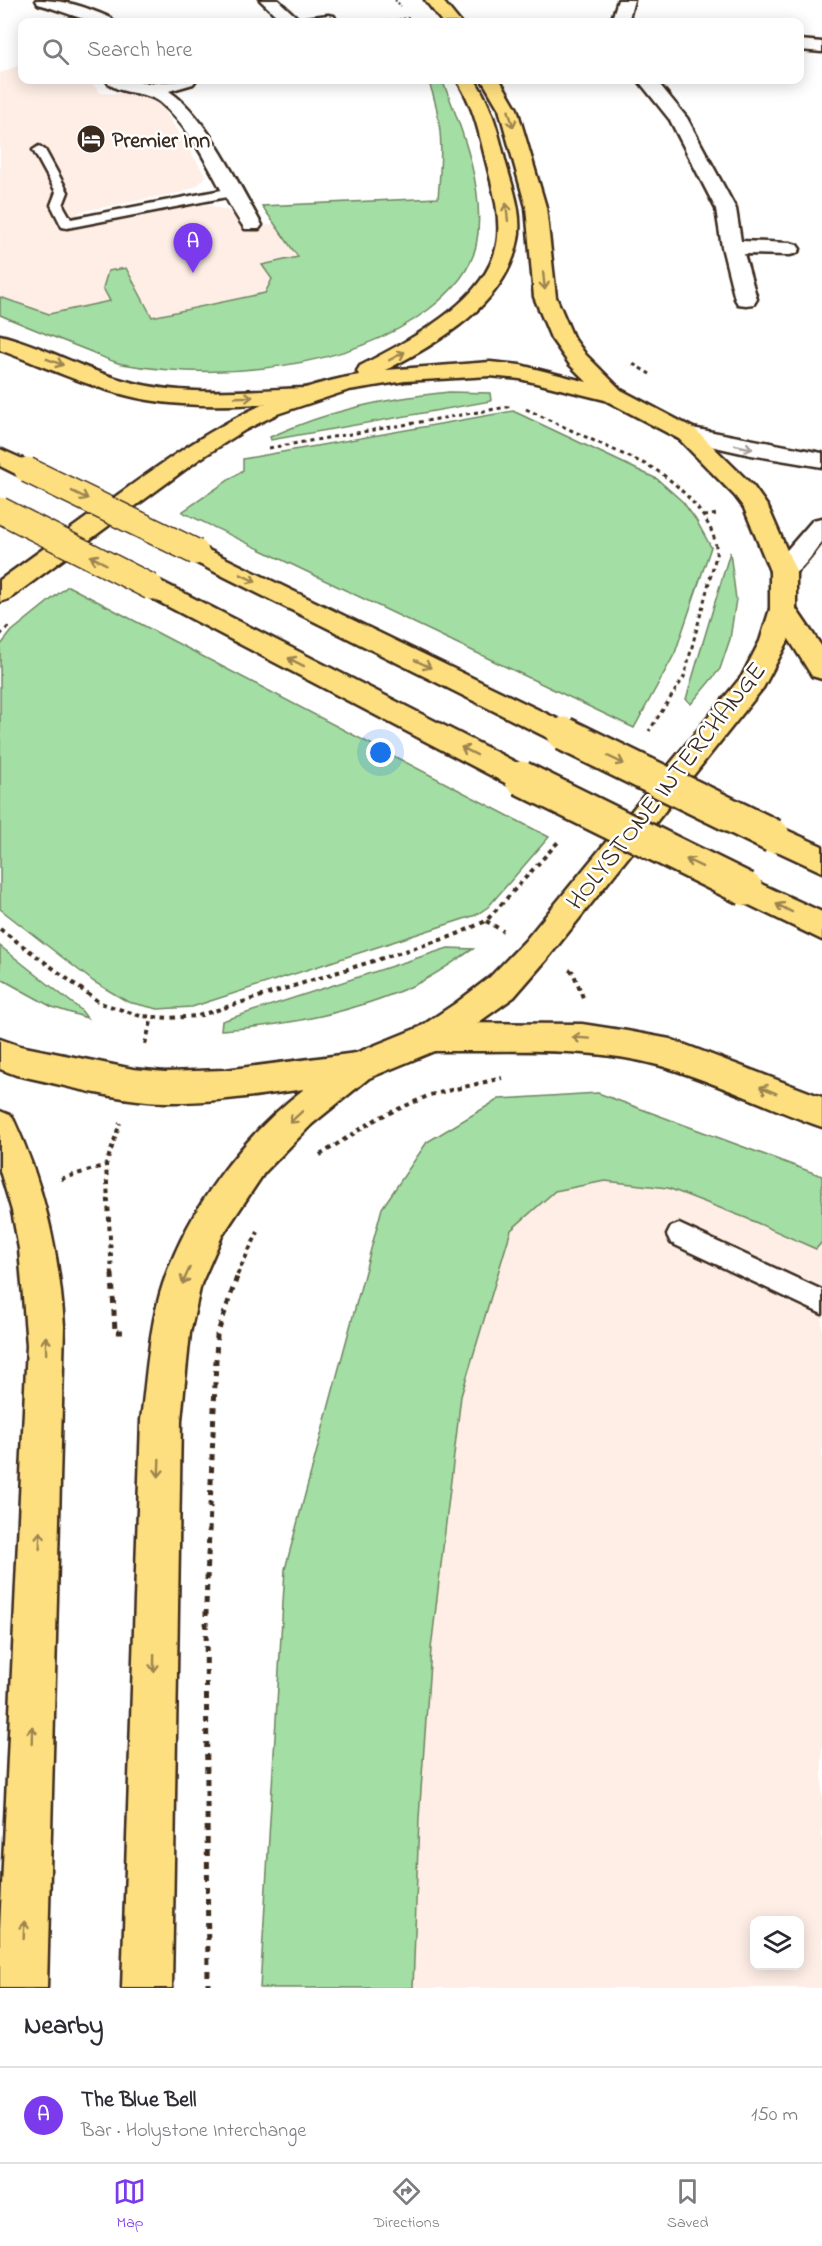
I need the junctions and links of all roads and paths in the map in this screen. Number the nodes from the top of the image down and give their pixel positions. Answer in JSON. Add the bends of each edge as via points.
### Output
{"nodes":[{"id":1,"x":44,"y":0,"type":"edge"},
{"id":2,"x":268,"y":0,"type":"edge"},
{"id":3,"x":395,"y":0,"type":"edge"},
{"id":4,"x":433,"y":0,"type":"edge"},
{"id":5,"x":625,"y":0,"type":"edge"},
{"id":6,"x":96,"y":18,"type":"edge"},
{"id":7,"x":288,"y":18,"type":"edge"},
{"id":8,"x":410,"y":18,"type":"edge"},
{"id":9,"x":448,"y":18,"type":"edge"},
{"id":10,"x":621,"y":18,"type":"edge"},
{"id":11,"x":804,"y":45,"type":"edge"},
{"id":12,"x":822,"y":47,"type":"edge"},
{"id":13,"x":124,"y":84,"type":"edge"},
{"id":14,"x":175,"y":84,"type":"edge"},
{"id":15,"x":188,"y":84,"type":"edge"},
{"id":16,"x":468,"y":84,"type":"edge"},
{"id":17,"x":493,"y":84,"type":"edge"},
{"id":18,"x":650,"y":84,"type":"edge"},
{"id":19,"x":151,"y":88,"type":"junction"},
{"id":20,"x":190,"y":122,"type":"junction"},
{"id":21,"x":39,"y":150,"type":"dead end"},
{"id":22,"x":232,"y":192,"type":"junction"},
{"id":23,"x":252,"y":225,"type":"dead end"},
{"id":24,"x":732,"y":247,"type":"junction"},
{"id":25,"x":790,"y":249,"type":"dead end"},
{"id":26,"x":746,"y":299,"type":"dead end"},
{"id":27,"x":0,"y":342,"type":"edge"},
{"id":28,"x":632,"y":363,"type":"dead end"},
{"id":29,"x":652,"y":375,"type":"dead end"},
{"id":30,"x":345,"y":384,"type":"junction"},
{"id":31,"x":305,"y":395,"type":"junction"},
{"id":32,"x":613,"y":395,"type":"junction"},
{"id":33,"x":687,"y":434,"type":"junction"},
{"id":34,"x":268,"y":448,"type":"dead end"},
{"id":35,"x":0,"y":456,"type":"edge"},
{"id":36,"x":822,"y":460,"type":"edge"},
{"id":37,"x":0,"y":510,"type":"edge"},
{"id":38,"x":822,"y":526,"type":"edge"},
{"id":39,"x":783,"y":571,"type":"junction"},
{"id":40,"x":0,"y":593,"type":"edge"},
{"id":41,"x":783,"y":609,"type":"junction"},
{"id":42,"x":15,"y":621,"type":"dead end"},
{"id":43,"x":0,"y":635,"type":"edge"},
{"id":44,"x":822,"y":669,"type":"edge"},
{"id":45,"x":645,"y":737,"type":"dead end"},
{"id":46,"x":560,"y":840,"type":"dead end"},
{"id":47,"x":822,"y":860,"type":"edge"},
{"id":48,"x":822,"y":927,"type":"edge"},
{"id":49,"x":0,"y":929,"type":"edge"},
{"id":50,"x":432,"y":1036,"type":"junction"},
{"id":51,"x":0,"y":1053,"type":"edge"},
{"id":52,"x":358,"y":1067,"type":"junction"},
{"id":53,"x":505,"y":1077,"type":"dead end"},
{"id":54,"x":822,"y":1112,"type":"edge"},
{"id":55,"x":0,"y":1127,"type":"edge"},
{"id":56,"x":312,"y":1160,"type":"dead end"},
{"id":57,"x":106,"y":1165,"type":"dead end"},
{"id":58,"x":260,"y":1226,"type":"dead end"},
{"id":59,"x":679,"y":1235,"type":"dead end"},
{"id":60,"x":822,"y":1302,"type":"edge"},
{"id":61,"x":114,"y":1332,"type":"dead end"},
{"id":62,"x":22,"y":1988,"type":"edge"},
{"id":63,"x":147,"y":1988,"type":"edge"},
{"id":64,"x":208,"y":1988,"type":"edge"}],
"edges":[{"from":1,"to":6,"type":"street"},
{"from":2,"to":7,"type":"street"},
{"from":3,"to":8,"type":"path"},
{"from":4,"to":9,"type":"main road"},
{"from":5,"to":10,"type":"street"},
{"from":11,"to":12,"type":"street"},
{"from":13,"to":19,"type":"street"},
{"from":14,"to":19,"type":"street"},
{"from":15,"to":20,"type":"street"},
{"from":30,"to":16,"type":"main road","one_way":true,"via":[[450,323],[477,300],[497,273],[507,244],[508,211],[480,102]]},
{"from":17,"to":32,"type":"main road","one_way":true,"via":[[508,110],[536,207],[545,297],[562,338]]},
{"from":18,"to":24,"type":"street","via":[[678,118],[726,209]]},
{"from":19,"to":20,"type":"street"},
{"from":20,"to":22,"type":"street"},
{"from":21,"to":22,"type":"lane","via":[[62,192],[57,205],[67,224]]},
{"from":22,"to":23,"type":"street"},
{"from":24,"to":25,"type":"street"},
{"from":24,"to":26,"type":"street"},
{"from":27,"to":31,"type":"main road","one_way":true,"via":[[125,388],[165,396]]},
{"from":28,"to":29,"type":"path"},
{"from":30,"to":31,"type":"main road","name":"HOLYSTONE INTERCHANGE"},
{"from":30,"to":32,"type":"main road","name":"HOLYSTONE INTERCHANGE","via":[[405,374],[490,369],[520,372]]},
{"from":31,"to":40,"type":"main road","name":"HOLYSTONE INTERCHANGE","via":[[269,408],[210,441]]},
{"from":32,"to":33,"type":"main road","name":"HOLYSTONE INTERCHANGE"},
{"from":33,"to":36,"type":"street","one_way":true},
{"from":33,"to":39,"type":"main road","name":"HOLYSTONE INTERCHANGE","via":[[756,507]]},
{"from":34,"to":45,"type":"path","via":[[512,406],[530,410],[668,477],[704,516],[717,556],[685,675]]},
{"from":35,"to":47,"type":"main road","one_way":true,"bridge":true},
{"from":48,"to":37,"type":"main road","one_way":true,"bridge":true,"via":[[521,778]]},
{"from":38,"to":39,"type":"street"},
{"from":39,"to":41,"type":"main road","name":"HOLYSTONE INTERCHANGE"},
{"from":41,"to":44,"type":"main road"},
{"from":41,"to":50,"type":"main road","name":"HOLYSTONE INTERCHANGE","via":[[774,641],[753,681],[536,950],[502,987]]},
{"from":42,"to":43,"type":"path"},
{"from":46,"to":49,"type":"path","via":[[486,921],[442,940],[185,1020],[152,1018],[100,1003]]},
{"from":50,"to":52,"type":"main road","name":"HOLYSTONE INTERCHANGE"},
{"from":54,"to":50,"type":"main road","one_way":true,"via":[[680,1058],[627,1045],[582,1038]]},
{"from":51,"to":52,"type":"main road","name":"HOLYSTONE INTERCHANGE","via":[[16,1060],[165,1087],[225,1085]]},
{"from":52,"to":63,"type":"main road","one_way":true,"via":[[300,1113],[251,1162],[209,1224],[182,1284],[171,1333],[161,1420]]},
{"from":53,"to":56,"type":"path","via":[[430,1095],[378,1118]]},
{"from":62,"to":55,"type":"main road","one_way":true,"via":[[46,1345],[43,1284],[34,1228],[25,1191]]},
{"from":57,"to":61,"type":"path"},
{"from":58,"to":64,"type":"path","via":[[237,1275],[217,1335],[206,1606]]},
{"from":59,"to":60,"type":"lane"}]}
